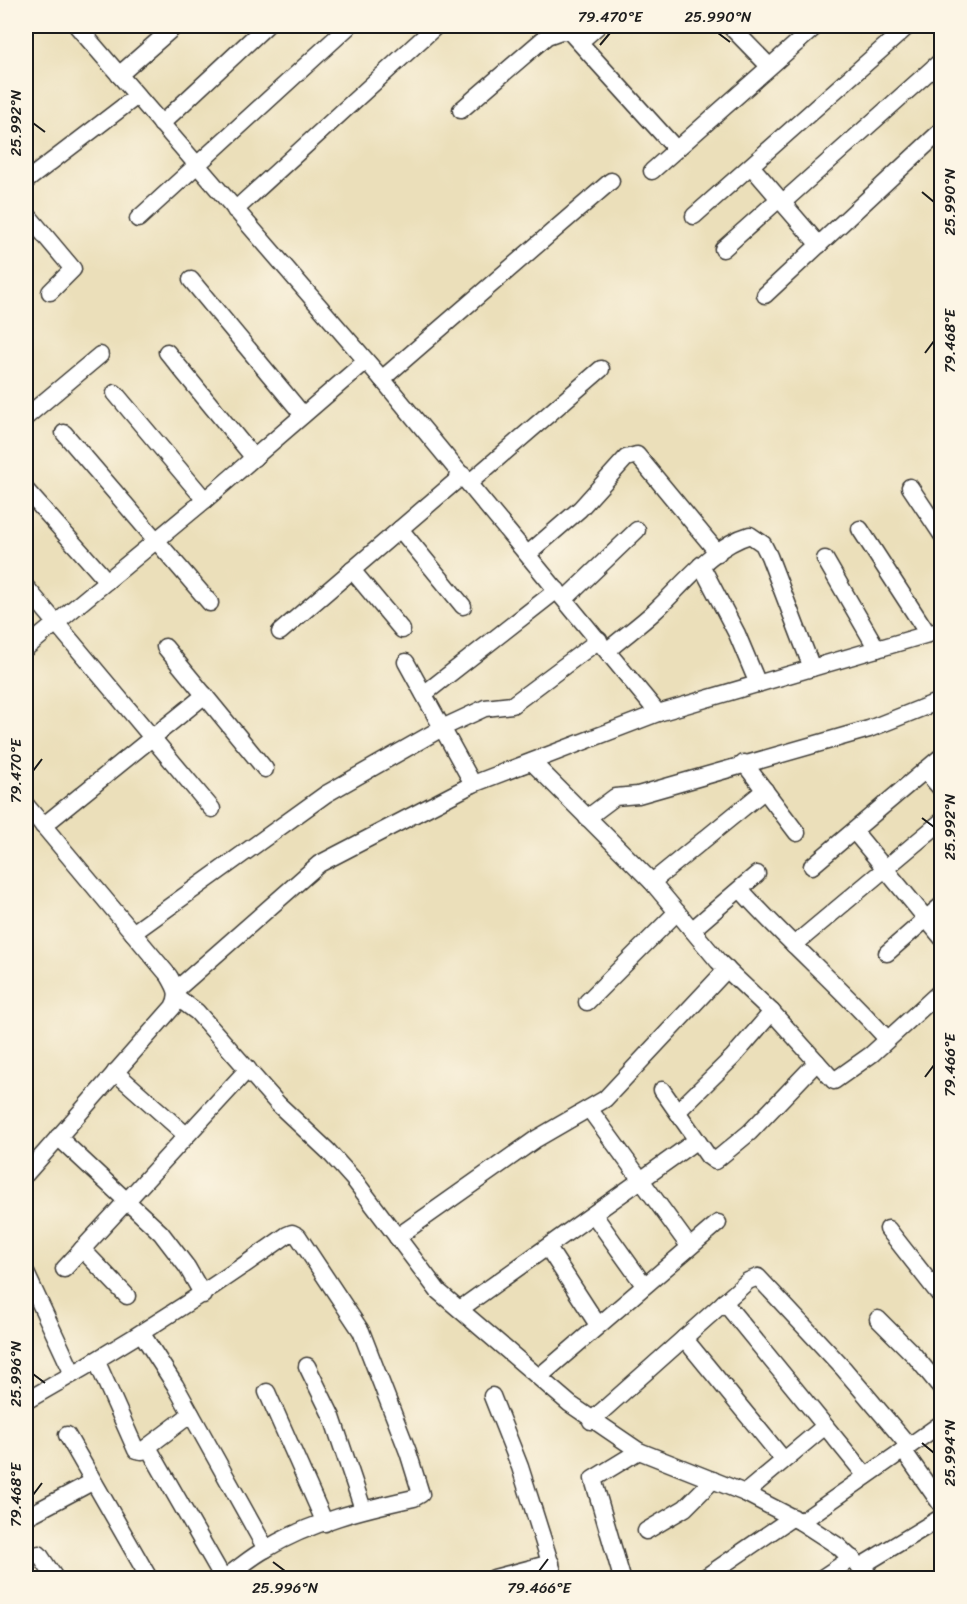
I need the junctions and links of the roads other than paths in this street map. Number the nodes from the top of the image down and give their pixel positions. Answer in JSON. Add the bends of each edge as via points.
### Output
{"nodes":[{"id":1,"x":77,"y":26,"type":"edge"},
{"id":2,"x":175,"y":26,"type":"edge"},
{"id":3,"x":266,"y":26,"type":"edge"},
{"id":4,"x":349,"y":26,"type":"edge"},
{"id":5,"x":436,"y":26,"type":"edge"},
{"id":6,"x":598,"y":26,"type":"edge"},
{"id":7,"x":730,"y":26,"type":"edge"},
{"id":8,"x":815,"y":26,"type":"edge"},
{"id":9,"x":908,"y":26,"type":"edge"},
{"id":10,"x":581,"y":41,"type":"junction"},
{"id":11,"x":942,"y":60,"type":"edge"},
{"id":12,"x":769,"y":66,"type":"junction"},
{"id":13,"x":119,"y":75,"type":"junction"},
{"id":14,"x":137,"y":96,"type":"junction"},
{"id":15,"x":461,"y":110,"type":"dead end"},
{"id":16,"x":160,"y":124,"type":"junction"},
{"id":17,"x":942,"y":130,"type":"edge"},
{"id":18,"x":676,"y":149,"type":"junction"},
{"id":19,"x":750,"y":166,"type":"junction"},
{"id":20,"x":197,"y":167,"type":"junction"},
{"id":21,"x":652,"y":171,"type":"dead end"},
{"id":22,"x":26,"y":181,"type":"edge"},
{"id":23,"x":611,"y":181,"type":"dead end"},
{"id":24,"x":781,"y":201,"type":"junction"},
{"id":25,"x":235,"y":210,"type":"junction"},
{"id":26,"x":26,"y":213,"type":"edge"},
{"id":27,"x":694,"y":216,"type":"dead end"},
{"id":28,"x":138,"y":219,"type":"dead end"},
{"id":29,"x":819,"y":245,"type":"junction"},
{"id":30,"x":723,"y":249,"type":"dead end"},
{"id":31,"x":191,"y":280,"type":"dead end"},
{"id":32,"x":50,"y":292,"type":"dead end"},
{"id":33,"x":765,"y":295,"type":"dead end"},
{"id":34,"x":167,"y":352,"type":"dead end"},
{"id":35,"x":100,"y":355,"type":"dead end"},
{"id":36,"x":366,"y":360,"type":"junction"},
{"id":37,"x":601,"y":369,"type":"dead end"},
{"id":38,"x":382,"y":379,"type":"junction"},
{"id":39,"x":115,"y":393,"type":"dead end"},
{"id":40,"x":303,"y":415,"type":"junction"},
{"id":41,"x":26,"y":417,"type":"edge"},
{"id":42,"x":64,"y":433,"type":"dead end"},
{"id":43,"x":254,"y":458,"type":"junction"},
{"id":44,"x":466,"y":479,"type":"junction"},
{"id":45,"x":910,"y":487,"type":"dead end"},
{"id":46,"x":26,"y":490,"type":"edge"},
{"id":47,"x":205,"y":500,"type":"junction"},
{"id":48,"x":400,"y":529,"type":"junction"},
{"id":49,"x":860,"y":529,"type":"dead end"},
{"id":50,"x":637,"y":530,"type":"dead end"},
{"id":51,"x":942,"y":535,"type":"edge"},
{"id":52,"x":156,"y":540,"type":"junction"},
{"id":53,"x":718,"y":553,"type":"junction"},
{"id":54,"x":528,"y":554,"type":"junction"},
{"id":55,"x":825,"y":559,"type":"dead end"},
{"id":56,"x":701,"y":565,"type":"junction"},
{"id":57,"x":352,"y":570,"type":"junction"},
{"id":58,"x":107,"y":581,"type":"junction"},
{"id":59,"x":26,"y":587,"type":"edge"},
{"id":60,"x":561,"y":595,"type":"junction"},
{"id":61,"x":210,"y":603,"type":"dead end"},
{"id":62,"x":463,"y":606,"type":"dead end"},
{"id":63,"x":56,"y":624,"type":"junction"},
{"id":64,"x":402,"y":630,"type":"dead end"},
{"id":65,"x":279,"y":632,"type":"dead end"},
{"id":66,"x":935,"y":632,"type":"edge"},
{"id":67,"x":603,"y":645,"type":"junction"},
{"id":68,"x":165,"y":647,"type":"dead end"},
{"id":69,"x":26,"y":648,"type":"edge"},
{"id":70,"x":877,"y":649,"type":"junction"},
{"id":71,"x":406,"y":662,"type":"dead end"},
{"id":72,"x":812,"y":668,"type":"junction"},
{"id":73,"x":758,"y":684,"type":"junction"},
{"id":74,"x":424,"y":694,"type":"junction"},
{"id":75,"x":205,"y":695,"type":"junction"},
{"id":76,"x":942,"y":700,"type":"edge"},
{"id":77,"x":658,"y":713,"type":"junction"},
{"id":78,"x":442,"y":728,"type":"junction"},
{"id":79,"x":153,"y":738,"type":"junction"},
{"id":80,"x":942,"y":756,"type":"edge"},
{"id":81,"x":532,"y":762,"type":"junction"},
{"id":82,"x":744,"y":763,"type":"junction"},
{"id":83,"x":265,"y":769,"type":"dead end"},
{"id":84,"x":925,"y":770,"type":"junction"},
{"id":85,"x":473,"y":784,"type":"junction"},
{"id":86,"x":765,"y":790,"type":"junction"},
{"id":87,"x":942,"y":790,"type":"edge"},
{"id":88,"x":26,"y":805,"type":"edge"},
{"id":89,"x":212,"y":808,"type":"dead end"},
{"id":90,"x":587,"y":818,"type":"junction"},
{"id":91,"x":942,"y":821,"type":"edge"},
{"id":92,"x":43,"y":826,"type":"junction"},
{"id":93,"x":854,"y":831,"type":"junction"},
{"id":94,"x":797,"y":833,"type":"dead end"},
{"id":95,"x":812,"y":866,"type":"dead end"},
{"id":96,"x":886,"y":870,"type":"junction"},
{"id":97,"x":757,"y":874,"type":"dead end"},
{"id":98,"x":651,"y":882,"type":"junction"},
{"id":99,"x":741,"y":890,"type":"junction"},
{"id":100,"x":942,"y":905,"type":"edge"},
{"id":101,"x":677,"y":912,"type":"junction"},
{"id":102,"x":926,"y":918,"type":"junction"},
{"id":103,"x":693,"y":929,"type":"junction"},
{"id":104,"x":133,"y":933,"type":"junction"},
{"id":105,"x":942,"y":938,"type":"edge"},
{"id":106,"x":794,"y":945,"type":"junction"},
{"id":107,"x":887,"y":953,"type":"dead end"},
{"id":108,"x":727,"y":969,"type":"junction"},
{"id":109,"x":942,"y":990,"type":"edge"},
{"id":110,"x":177,"y":993,"type":"junction"},
{"id":111,"x":587,"y":1002,"type":"dead end"},
{"id":112,"x":772,"y":1012,"type":"junction"},
{"id":113,"x":887,"y":1039,"type":"junction"},
{"id":114,"x":816,"y":1062,"type":"junction"},
{"id":115,"x":248,"y":1069,"type":"junction"},
{"id":116,"x":115,"y":1072,"type":"junction"},
{"id":117,"x":662,"y":1090,"type":"dead end"},
{"id":118,"x":590,"y":1110,"type":"junction"},
{"id":119,"x":678,"y":1112,"type":"junction"},
{"id":120,"x":186,"y":1135,"type":"junction"},
{"id":121,"x":58,"y":1137,"type":"junction"},
{"id":122,"x":697,"y":1140,"type":"junction"},
{"id":123,"x":26,"y":1174,"type":"edge"},
{"id":124,"x":641,"y":1180,"type":"junction"},
{"id":125,"x":126,"y":1200,"type":"junction"},
{"id":126,"x":594,"y":1215,"type":"junction"},
{"id":127,"x":717,"y":1223,"type":"dead end"},
{"id":128,"x":888,"y":1229,"type":"dead end"},
{"id":129,"x":398,"y":1237,"type":"junction"},
{"id":130,"x":689,"y":1246,"type":"junction"},
{"id":131,"x":548,"y":1248,"type":"junction"},
{"id":132,"x":82,"y":1249,"type":"junction"},
{"id":133,"x":64,"y":1269,"type":"dead end"},
{"id":134,"x":26,"y":1273,"type":"edge"},
{"id":135,"x":644,"y":1285,"type":"junction"},
{"id":136,"x":203,"y":1295,"type":"junction"},
{"id":137,"x":127,"y":1296,"type":"dead end"},
{"id":138,"x":942,"y":1298,"type":"edge"},
{"id":139,"x":724,"y":1302,"type":"junction"},
{"id":140,"x":460,"y":1309,"type":"junction"},
{"id":141,"x":878,"y":1319,"type":"dead end"},
{"id":142,"x":598,"y":1324,"type":"junction"},
{"id":143,"x":142,"y":1334,"type":"junction"},
{"id":144,"x":684,"y":1338,"type":"junction"},
{"id":145,"x":97,"y":1362,"type":"junction"},
{"id":146,"x":307,"y":1366,"type":"dead end"},
{"id":147,"x":73,"y":1374,"type":"junction"},
{"id":148,"x":540,"y":1376,"type":"junction"},
{"id":149,"x":942,"y":1389,"type":"edge"},
{"id":150,"x":267,"y":1392,"type":"dead end"},
{"id":151,"x":492,"y":1396,"type":"dead end"},
{"id":152,"x":26,"y":1401,"type":"edge"},
{"id":153,"x":191,"y":1414,"type":"junction"},
{"id":154,"x":591,"y":1421,"type":"junction"},
{"id":155,"x":942,"y":1423,"type":"edge"},
{"id":156,"x":825,"y":1426,"type":"junction"},
{"id":157,"x":67,"y":1435,"type":"dead end"},
{"id":158,"x":148,"y":1447,"type":"junction"},
{"id":159,"x":906,"y":1448,"type":"junction"},
{"id":160,"x":639,"y":1451,"type":"junction"},
{"id":161,"x":783,"y":1459,"type":"junction"},
{"id":162,"x":866,"y":1476,"type":"junction"},
{"id":163,"x":713,"y":1480,"type":"junction"},
{"id":164,"x":92,"y":1482,"type":"junction"},
{"id":165,"x":745,"y":1493,"type":"junction"},
{"id":166,"x":942,"y":1506,"type":"edge"},
{"id":167,"x":363,"y":1509,"type":"junction"},
{"id":168,"x":26,"y":1517,"type":"edge"},
{"id":169,"x":942,"y":1517,"type":"edge"},
{"id":170,"x":797,"y":1519,"type":"junction"},
{"id":171,"x":325,"y":1523,"type":"junction"},
{"id":172,"x":646,"y":1531,"type":"dead end"},
{"id":173,"x":266,"y":1549,"type":"junction"},
{"id":174,"x":39,"y":1554,"type":"dead end"},
{"id":175,"x":862,"y":1568,"type":"edge"},
{"id":176,"x":553,"y":1571,"type":"edge"},
{"id":177,"x":55,"y":1578,"type":"edge"},
{"id":178,"x":149,"y":1578,"type":"edge"},
{"id":179,"x":224,"y":1578,"type":"edge"},
{"id":180,"x":494,"y":1578,"type":"edge"},
{"id":181,"x":622,"y":1578,"type":"edge"},
{"id":182,"x":705,"y":1578,"type":"edge"},
{"id":183,"x":822,"y":1578,"type":"edge"}],
"edges":[{"from":1,"to":13,"type":"street"},
{"from":2,"to":13,"type":"street"},
{"from":3,"to":16,"type":"street"},
{"from":4,"to":20,"type":"street"},
{"from":5,"to":25,"type":"street"},
{"from":6,"to":10,"type":"street"},
{"from":7,"to":12,"type":"street"},
{"from":8,"to":12,"type":"street"},
{"from":9,"to":19,"type":"street"},
{"from":10,"to":15,"type":"street","via":[[570,32],[547,36]]},
{"from":10,"to":18,"type":"street"},
{"from":11,"to":24,"type":"street"},
{"from":12,"to":18,"type":"street"},
{"from":13,"to":14,"type":"street"},
{"from":14,"to":16,"type":"street"},
{"from":14,"to":22,"type":"street"},
{"from":16,"to":20,"type":"street"},
{"from":17,"to":29,"type":"street"},
{"from":18,"to":21,"type":"street"},
{"from":19,"to":24,"type":"street"},
{"from":19,"to":27,"type":"street"},
{"from":20,"to":25,"type":"street"},
{"from":20,"to":28,"type":"street"},
{"from":23,"to":38,"type":"street"},
{"from":24,"to":29,"type":"street"},
{"from":24,"to":30,"type":"street"},
{"from":25,"to":36,"type":"street"},
{"from":26,"to":32,"type":"street","via":[[73,269]]},
{"from":29,"to":33,"type":"street"},
{"from":31,"to":40,"type":"street"},
{"from":34,"to":43,"type":"street"},
{"from":35,"to":41,"type":"street"},
{"from":36,"to":38,"type":"street"},
{"from":36,"to":40,"type":"street"},
{"from":37,"to":44,"type":"street"},
{"from":38,"to":44,"type":"street"},
{"from":39,"to":47,"type":"street"},
{"from":40,"to":43,"type":"street"},
{"from":42,"to":52,"type":"street"},
{"from":43,"to":47,"type":"street"},
{"from":44,"to":48,"type":"street"},
{"from":44,"to":54,"type":"street"},
{"from":45,"to":51,"type":"street"},
{"from":46,"to":58,"type":"street"},
{"from":47,"to":52,"type":"street"},
{"from":48,"to":57,"type":"street"},
{"from":48,"to":62,"type":"street"},
{"from":49,"to":66,"type":"street"},
{"from":50,"to":60,"type":"street"},
{"from":52,"to":58,"type":"street"},
{"from":52,"to":61,"type":"street"},
{"from":53,"to":54,"type":"street","via":[[642,460],[632,456]]},
{"from":53,"to":56,"type":"street"},
{"from":53,"to":72,"type":"street","via":[[750,535],[763,544]]},
{"from":54,"to":60,"type":"street"},
{"from":55,"to":70,"type":"street"},
{"from":56,"to":67,"type":"street","via":[[653,613]]},
{"from":56,"to":73,"type":"street"},
{"from":57,"to":64,"type":"street"},
{"from":57,"to":65,"type":"street"},
{"from":58,"to":63,"type":"street"},
{"from":59,"to":63,"type":"street"},
{"from":60,"to":67,"type":"street"},
{"from":60,"to":74,"type":"street"},
{"from":63,"to":69,"type":"street"},
{"from":63,"to":79,"type":"street"},
{"from":66,"to":70,"type":"street"},
{"from":67,"to":77,"type":"street"},
{"from":67,"to":78,"type":"street","via":[[512,705],[485,708]]},
{"from":68,"to":75,"type":"street"},
{"from":70,"to":72,"type":"street"},
{"from":71,"to":74,"type":"street"},
{"from":72,"to":73,"type":"street"},
{"from":73,"to":77,"type":"street"},
{"from":74,"to":78,"type":"street"},
{"from":75,"to":79,"type":"street"},
{"from":75,"to":83,"type":"street"},
{"from":76,"to":82,"type":"street","via":[[869,729]]},
{"from":77,"to":81,"type":"street"},
{"from":78,"to":85,"type":"street"},
{"from":78,"to":104,"type":"street","via":[[298,813]]},
{"from":79,"to":89,"type":"street"},
{"from":79,"to":92,"type":"street"},
{"from":80,"to":84,"type":"street"},
{"from":81,"to":85,"type":"street"},
{"from":81,"to":90,"type":"street"},
{"from":82,"to":86,"type":"street"},
{"from":82,"to":90,"type":"street","via":[[649,792],[615,797]]},
{"from":84,"to":87,"type":"street"},
{"from":84,"to":93,"type":"street"},
{"from":85,"to":110,"type":"street","via":[[319,864]]},
{"from":86,"to":94,"type":"street"},
{"from":86,"to":98,"type":"street"},
{"from":88,"to":92,"type":"street"},
{"from":90,"to":98,"type":"street"},
{"from":91,"to":96,"type":"street"},
{"from":92,"to":104,"type":"street"},
{"from":93,"to":95,"type":"street"},
{"from":93,"to":96,"type":"street"},
{"from":96,"to":102,"type":"street"},
{"from":96,"to":106,"type":"street"},
{"from":97,"to":99,"type":"street"},
{"from":98,"to":101,"type":"street"},
{"from":99,"to":103,"type":"street"},
{"from":99,"to":106,"type":"street"},
{"from":100,"to":102,"type":"street"},
{"from":101,"to":103,"type":"street"},
{"from":101,"to":111,"type":"street"},
{"from":102,"to":105,"type":"street"},
{"from":102,"to":107,"type":"street"},
{"from":103,"to":108,"type":"street"},
{"from":104,"to":110,"type":"street","via":[[169,976]]},
{"from":106,"to":113,"type":"street"},
{"from":108,"to":112,"type":"street"},
{"from":108,"to":118,"type":"street","via":[[621,1084]]},
{"from":109,"to":113,"type":"street"},
{"from":110,"to":115,"type":"street"},
{"from":110,"to":116,"type":"street","via":[[173,1007]]},
{"from":112,"to":114,"type":"street"},
{"from":112,"to":119,"type":"street"},
{"from":113,"to":114,"type":"street","via":[[838,1080],[830,1078]]},
{"from":114,"to":122,"type":"street","via":[[720,1159],[711,1160]]},
{"from":115,"to":120,"type":"street"},
{"from":115,"to":129,"type":"street","via":[[355,1181]]},
{"from":116,"to":120,"type":"street"},
{"from":116,"to":121,"type":"street"},
{"from":117,"to":119,"type":"street"},
{"from":118,"to":124,"type":"street"},
{"from":118,"to":129,"type":"street","via":[[536,1139]]},
{"from":119,"to":122,"type":"street"},
{"from":120,"to":125,"type":"street"},
{"from":121,"to":123,"type":"street"},
{"from":121,"to":125,"type":"street"},
{"from":122,"to":124,"type":"street"},
{"from":124,"to":126,"type":"street"},
{"from":124,"to":130,"type":"street"},
{"from":125,"to":132,"type":"street"},
{"from":125,"to":136,"type":"street","via":[[177,1252]]},
{"from":126,"to":131,"type":"street"},
{"from":126,"to":135,"type":"street"},
{"from":127,"to":130,"type":"street"},
{"from":128,"to":138,"type":"street"},
{"from":129,"to":140,"type":"street","via":[[438,1291]]},
{"from":130,"to":135,"type":"street"},
{"from":131,"to":140,"type":"street"},
{"from":131,"to":142,"type":"street"},
{"from":132,"to":133,"type":"street"},
{"from":132,"to":137,"type":"street"},
{"from":134,"to":147,"type":"street"},
{"from":135,"to":142,"type":"street"},
{"from":136,"to":143,"type":"street"},
{"from":136,"to":167,"type":"street","via":[[288,1235],[298,1236],[361,1331],[420,1490],[414,1498]]},
{"from":139,"to":144,"type":"street"},
{"from":139,"to":156,"type":"street"},
{"from":139,"to":159,"type":"street","via":[[758,1277],[843,1368]]},
{"from":140,"to":148,"type":"street"},
{"from":141,"to":149,"type":"street"},
{"from":142,"to":148,"type":"street"},
{"from":143,"to":145,"type":"street"},
{"from":143,"to":153,"type":"street"},
{"from":144,"to":154,"type":"street"},
{"from":144,"to":161,"type":"street"},
{"from":145,"to":147,"type":"street"},
{"from":145,"to":158,"type":"street","via":[[133,1447],[139,1452]]},
{"from":146,"to":167,"type":"street","via":[[332,1417]]},
{"from":147,"to":152,"type":"street"},
{"from":148,"to":154,"type":"street"},
{"from":150,"to":171,"type":"street"},
{"from":151,"to":176,"type":"street","via":[[520,1467]]},
{"from":153,"to":158,"type":"street"},
{"from":153,"to":173,"type":"street"},
{"from":154,"to":160,"type":"street"},
{"from":155,"to":159,"type":"street"},
{"from":156,"to":161,"type":"street"},
{"from":156,"to":162,"type":"street"},
{"from":157,"to":164,"type":"street"},
{"from":158,"to":179,"type":"street"},
{"from":159,"to":162,"type":"street"},
{"from":159,"to":166,"type":"street"},
{"from":160,"to":163,"type":"street"},
{"from":160,"to":181,"type":"street","via":[[592,1479]]},
{"from":161,"to":165,"type":"street"},
{"from":162,"to":170,"type":"street"},
{"from":163,"to":165,"type":"street"},
{"from":163,"to":172,"type":"street","via":[[685,1508]]},
{"from":164,"to":168,"type":"street"},
{"from":164,"to":178,"type":"street"},
{"from":165,"to":170,"type":"street"},
{"from":167,"to":171,"type":"street"},
{"from":169,"to":175,"type":"street"},
{"from":170,"to":175,"type":"street"},
{"from":170,"to":182,"type":"street"},
{"from":171,"to":173,"type":"street"},
{"from":173,"to":179,"type":"street"},
{"from":174,"to":177,"type":"street"},
{"from":175,"to":183,"type":"street"},
{"from":176,"to":180,"type":"street"}]}
